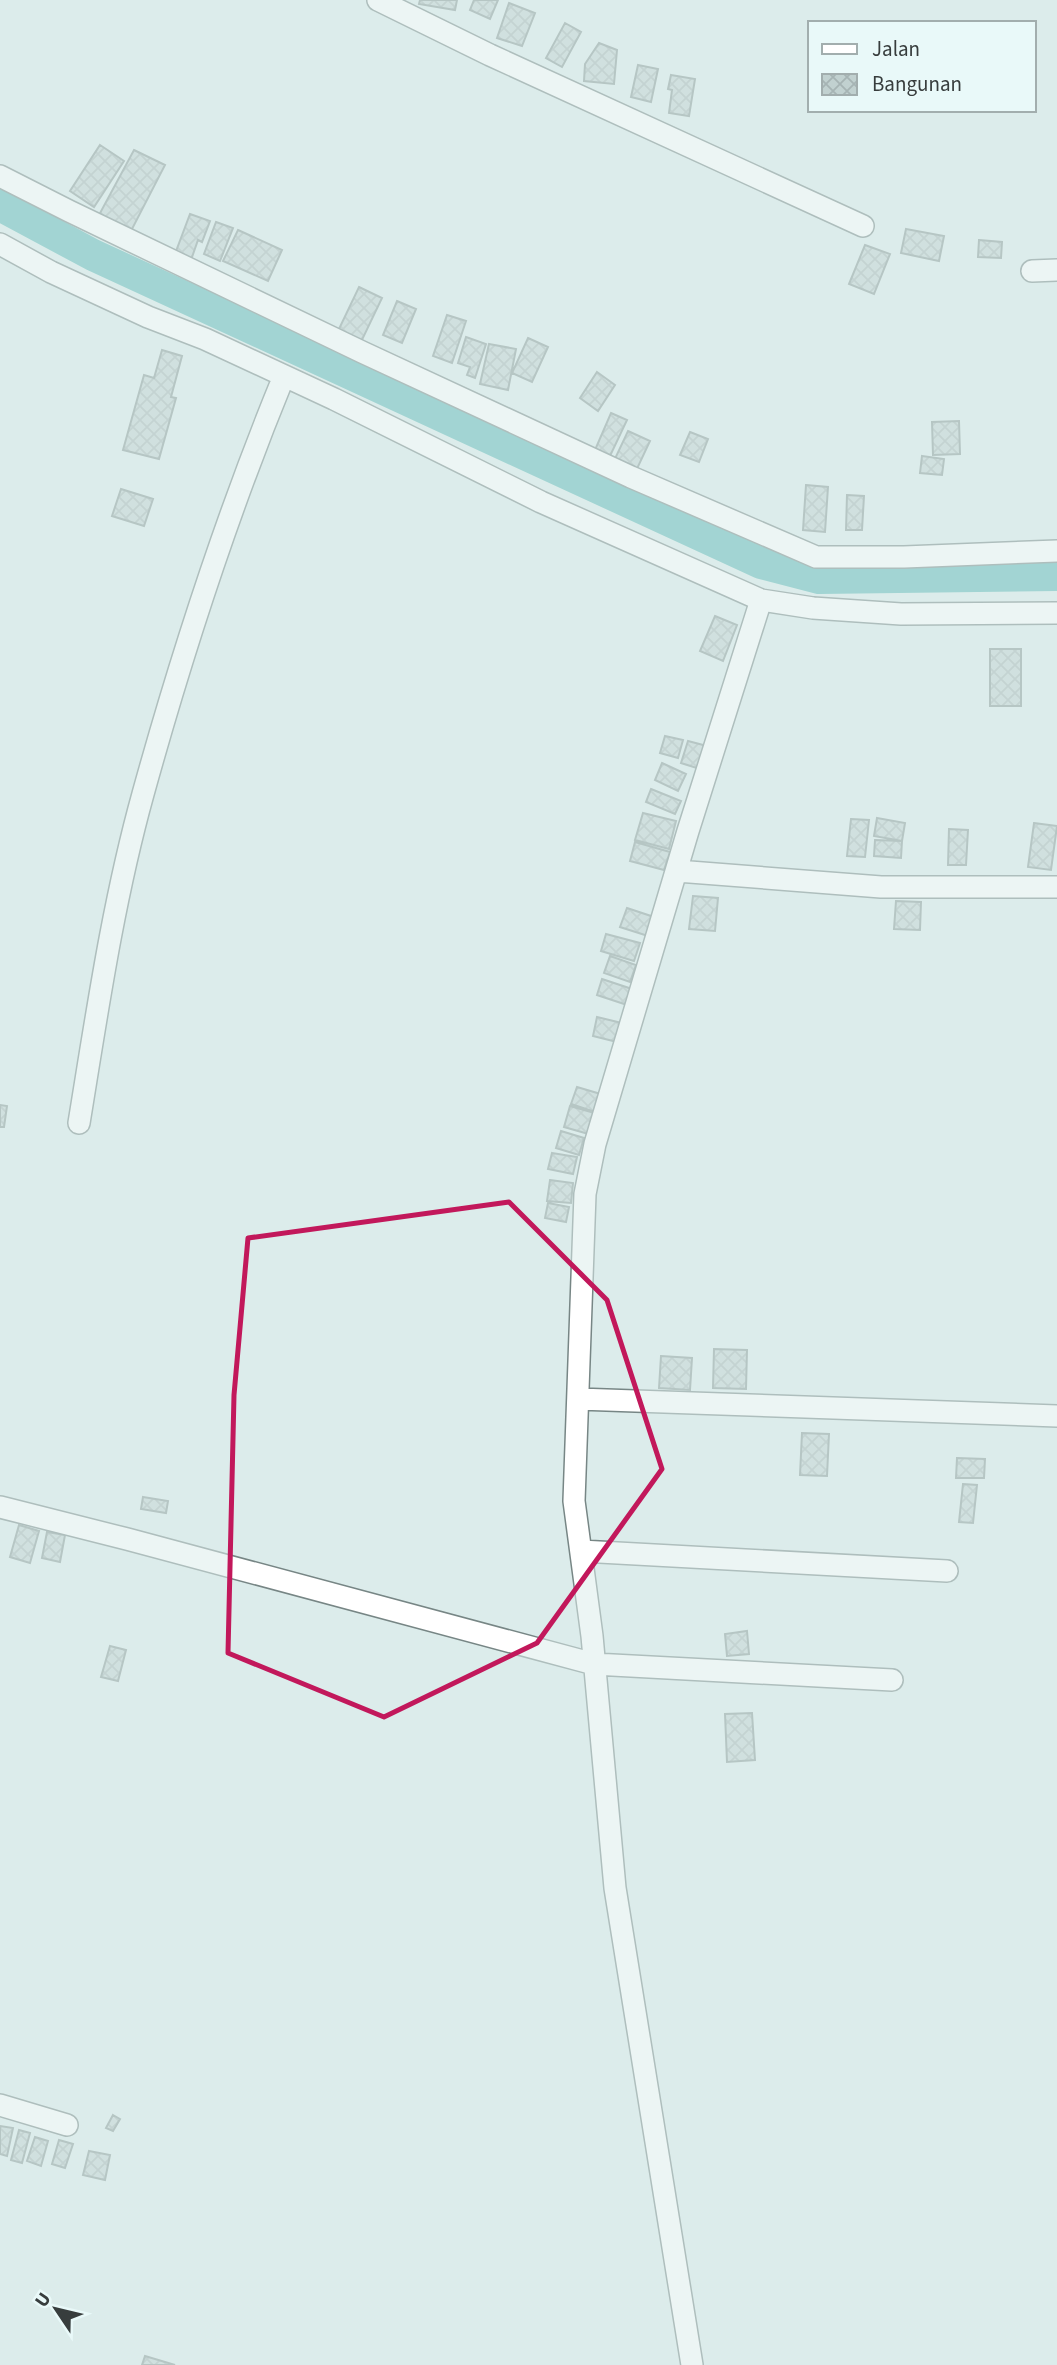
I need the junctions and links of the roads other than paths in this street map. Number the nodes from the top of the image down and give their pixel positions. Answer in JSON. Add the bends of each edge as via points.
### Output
{"nodes":[{"id":1,"x":378,"y":0,"type":"edge"},
{"id":2,"x":0,"y":176,"type":"edge"},
{"id":3,"x":863,"y":226,"type":"dead end"},
{"id":4,"x":0,"y":244,"type":"edge"},
{"id":5,"x":1057,"y":270,"type":"edge"},
{"id":6,"x":1032,"y":271,"type":"dead end"},
{"id":7,"x":284,"y":376,"type":"junction"},
{"id":8,"x":1057,"y":551,"type":"edge"},
{"id":9,"x":761,"y":600,"type":"junction"},
{"id":10,"x":1057,"y":613,"type":"edge"},
{"id":11,"x":677,"y":871,"type":"junction"},
{"id":12,"x":1057,"y":887,"type":"edge"},
{"id":13,"x":79,"y":1123,"type":"dead end"},
{"id":14,"x":578,"y":1399,"type":"junction"},
{"id":15,"x":1057,"y":1416,"type":"edge"},
{"id":16,"x":0,"y":1507,"type":"edge"},
{"id":17,"x":581,"y":1551,"type":"junction"},
{"id":18,"x":947,"y":1571,"type":"dead end"},
{"id":19,"x":594,"y":1664,"type":"junction"},
{"id":20,"x":892,"y":1680,"type":"dead end"},
{"id":21,"x":0,"y":2105,"type":"edge"},
{"id":22,"x":67,"y":2125,"type":"dead end"},
{"id":23,"x":692,"y":2365,"type":"edge"}],
"edges":[{"from":1,"to":3,"type":"street"},
{"from":2,"to":8,"type":"street","via":[[362,352],[816,557]]},
{"from":4,"to":7,"type":"street","via":[[135,312]]},
{"from":5,"to":6,"type":"street"},
{"from":7,"to":9,"type":"street","via":[[541,502]]},
{"from":7,"to":13,"type":"street","via":[[244,474],[142,796],[107,949]]},
{"from":9,"to":10,"type":"street","via":[[901,614]]},
{"from":9,"to":11,"type":"street"},
{"from":11,"to":12,"type":"street","via":[[881,887]]},
{"from":11,"to":14,"type":"street","via":[[589,1167]]},
{"from":14,"to":15,"type":"street"},
{"from":14,"to":17,"type":"street","via":[[574,1502]]},
{"from":16,"to":19,"type":"street"},
{"from":17,"to":18,"type":"street"},
{"from":17,"to":19,"type":"street"},
{"from":19,"to":20,"type":"street"},
{"from":19,"to":23,"type":"street","via":[[615,1888]]},
{"from":21,"to":22,"type":"street"}]}
